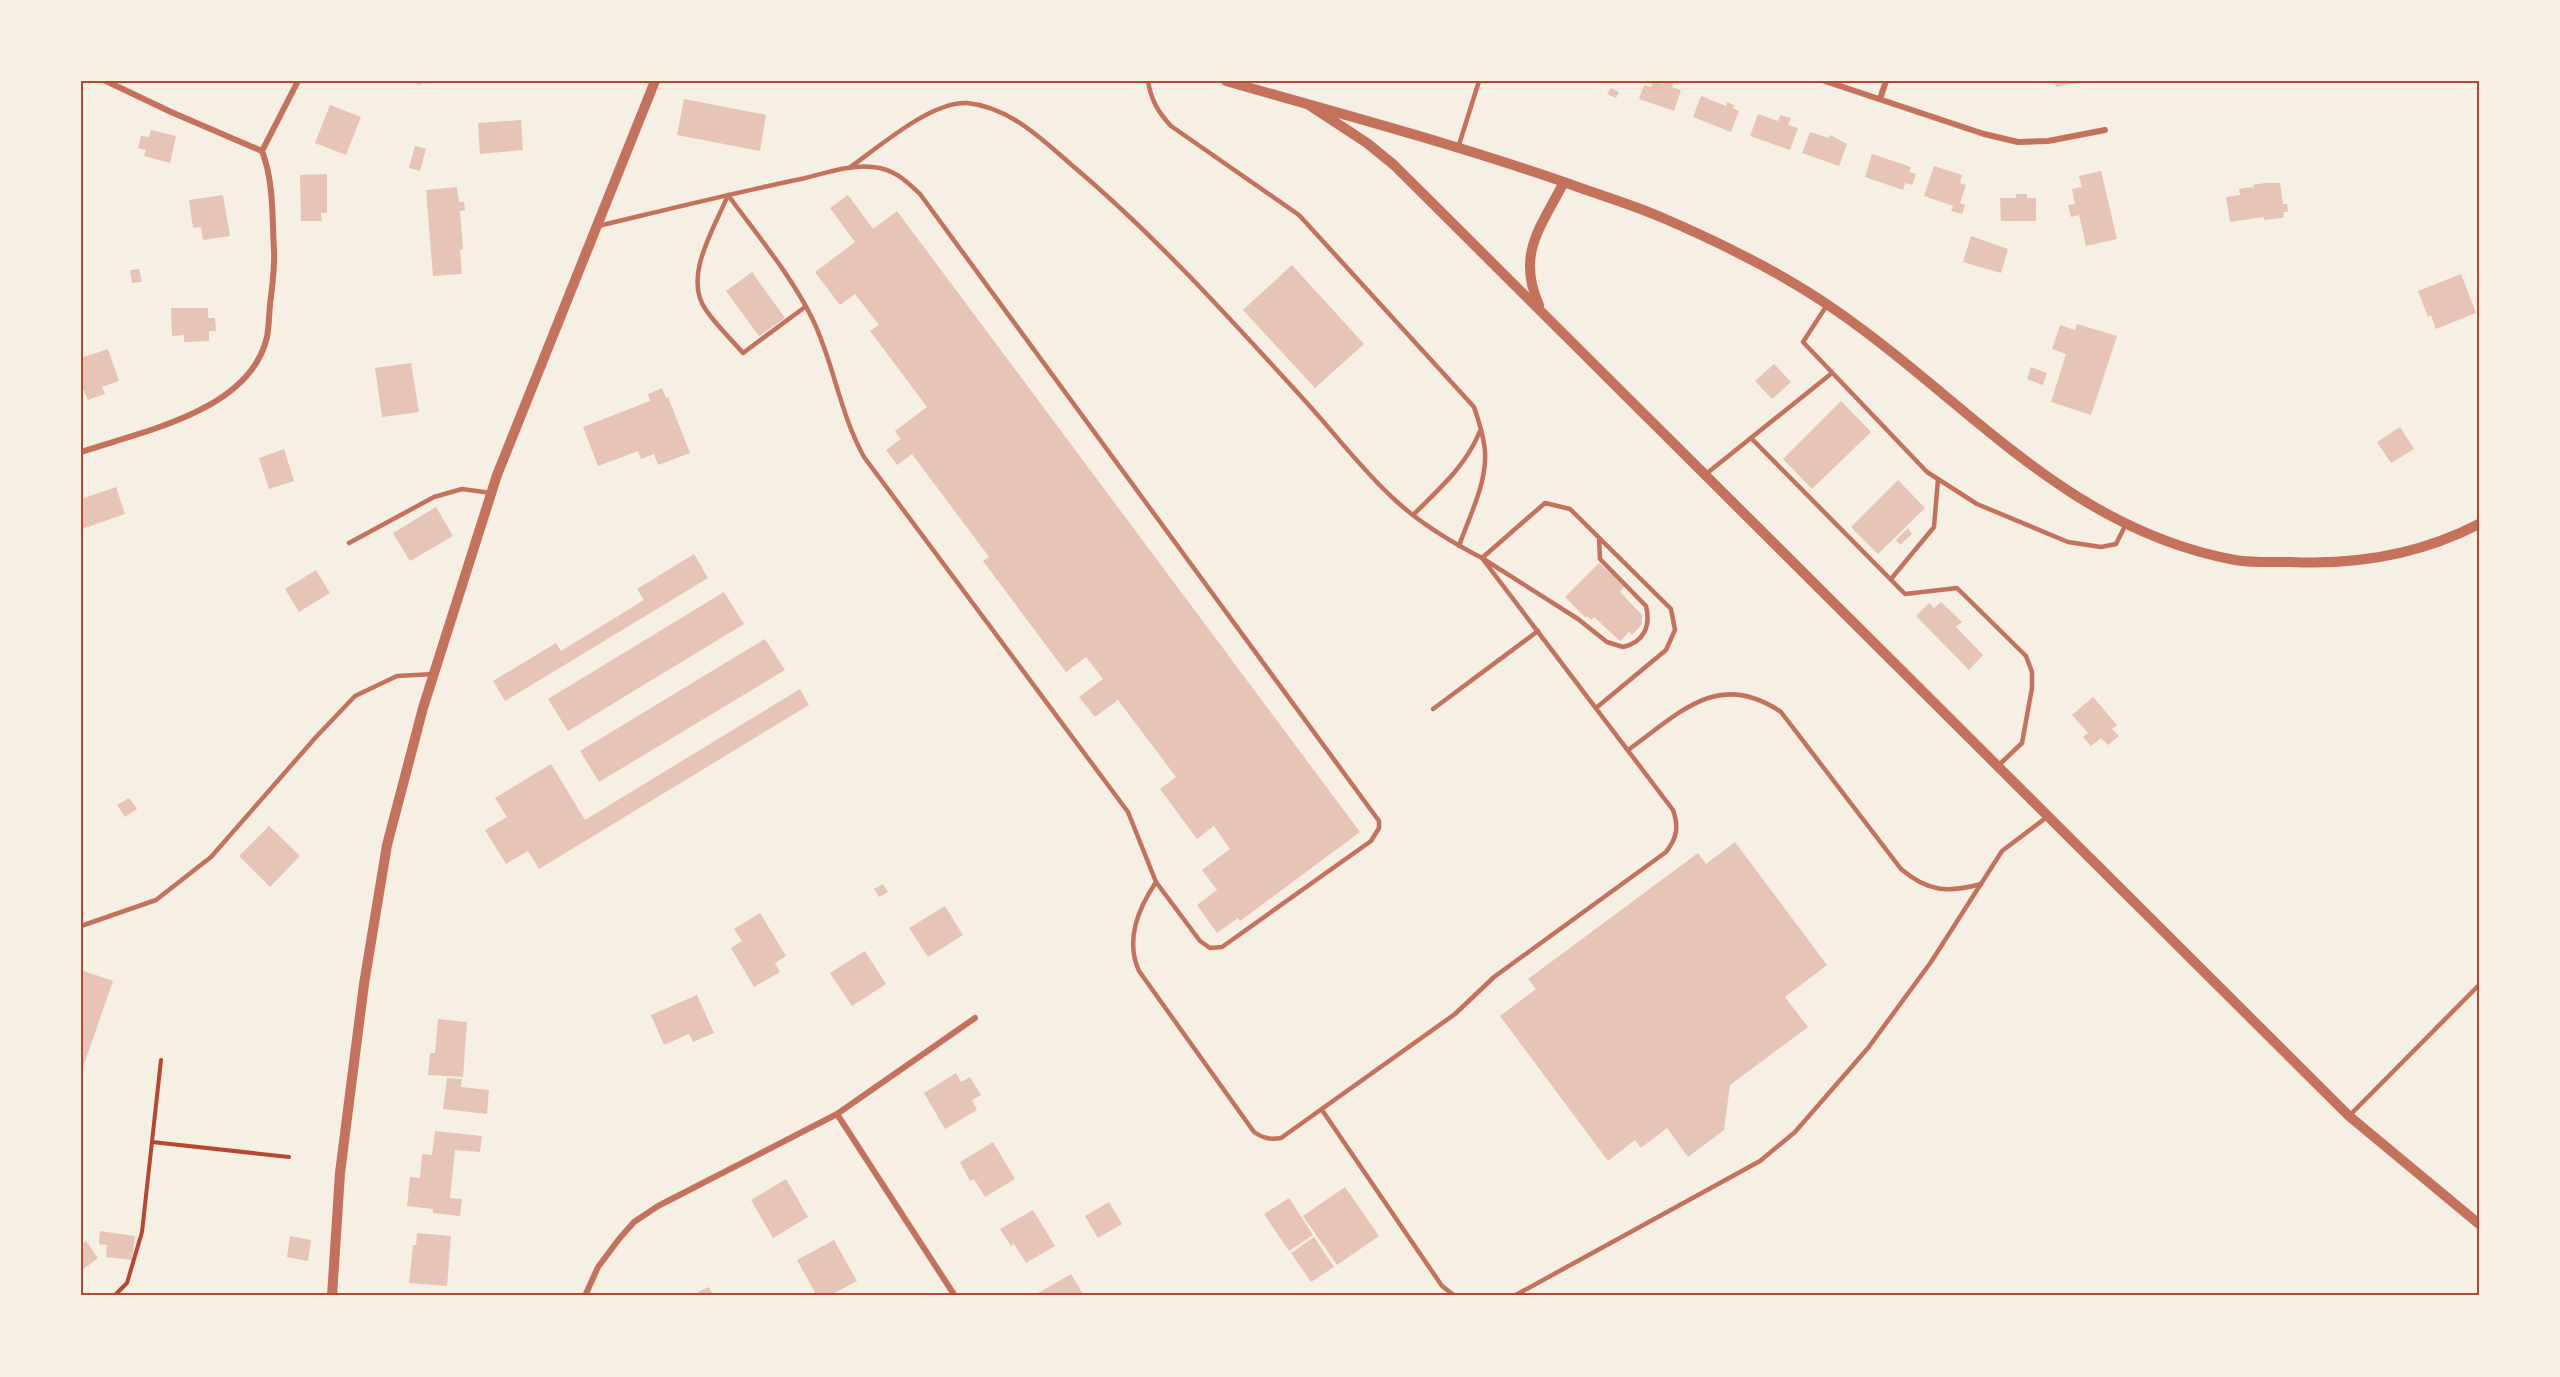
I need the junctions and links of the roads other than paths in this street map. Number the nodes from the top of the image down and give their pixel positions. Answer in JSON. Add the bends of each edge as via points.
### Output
{"nodes":[{"id":1,"x":106,"y":81,"type":"edge"},
{"id":2,"x":298,"y":81,"type":"edge"},
{"id":3,"x":654,"y":81,"type":"edge"},
{"id":4,"x":1148,"y":81,"type":"edge"},
{"id":5,"x":1226,"y":81,"type":"edge"},
{"id":6,"x":1479,"y":81,"type":"edge"},
{"id":7,"x":1826,"y":81,"type":"edge"},
{"id":8,"x":1886,"y":81,"type":"edge"},
{"id":9,"x":1880,"y":99,"type":"junction"},
{"id":10,"x":1309,"y":105,"type":"junction"},
{"id":11,"x":2105,"y":130,"type":"dead end"},
{"id":12,"x":1458,"y":148,"type":"junction"},
{"id":13,"x":262,"y":151,"type":"junction"},
{"id":14,"x":847,"y":169,"type":"junction"},
{"id":15,"x":1564,"y":182,"type":"junction"},
{"id":16,"x":728,"y":195,"type":"junction"},
{"id":17,"x":598,"y":226,"type":"junction"},
{"id":18,"x":1827,"y":305,"type":"junction"},
{"id":19,"x":805,"y":307,"type":"junction"},
{"id":20,"x":1542,"y":311,"type":"junction"},
{"id":21,"x":1832,"y":373,"type":"junction"},
{"id":22,"x":1481,"y":429,"type":"junction"},
{"id":23,"x":1751,"y":438,"type":"junction"},
{"id":24,"x":81,"y":452,"type":"edge"},
{"id":25,"x":1706,"y":474,"type":"junction"},
{"id":26,"x":1938,"y":479,"type":"junction"},
{"id":27,"x":491,"y":493,"type":"junction"},
{"id":28,"x":1413,"y":515,"type":"junction"},
{"id":29,"x":2126,"y":524,"type":"junction"},
{"id":30,"x":2479,"y":524,"type":"edge"},
{"id":31,"x":1599,"y":538,"type":"junction"},
{"id":32,"x":349,"y":543,"type":"dead end"},
{"id":33,"x":1459,"y":546,"type":"junction"},
{"id":34,"x":1482,"y":558,"type":"junction"},
{"id":35,"x":1890,"y":579,"type":"junction"},
{"id":36,"x":1538,"y":631,"type":"junction"},
{"id":37,"x":434,"y":674,"type":"junction"},
{"id":38,"x":1596,"y":708,"type":"junction"},
{"id":39,"x":1433,"y":709,"type":"dead end"},
{"id":40,"x":1628,"y":750,"type":"junction"},
{"id":41,"x":1998,"y":766,"type":"junction"},
{"id":42,"x":2048,"y":816,"type":"junction"},
{"id":43,"x":1156,"y":882,"type":"junction"},
{"id":44,"x":1982,"y":884,"type":"junction"},
{"id":45,"x":81,"y":926,"type":"edge"},
{"id":46,"x":2479,"y":985,"type":"edge"},
{"id":47,"x":975,"y":1018,"type":"dead end"},
{"id":48,"x":1322,"y":1110,"type":"junction"},
{"id":49,"x":837,"y":1114,"type":"junction"},
{"id":50,"x":2349,"y":1116,"type":"junction"},
{"id":51,"x":2479,"y":1224,"type":"edge"},
{"id":52,"x":332,"y":1296,"type":"edge"},
{"id":53,"x":585,"y":1296,"type":"edge"},
{"id":54,"x":956,"y":1296,"type":"edge"},
{"id":55,"x":1455,"y":1296,"type":"edge"},
{"id":56,"x":1514,"y":1296,"type":"edge"}],
"edges":[{"from":1,"to":13,"type":"street"},
{"from":2,"to":13,"type":"street"},
{"from":3,"to":17,"type":"street"},
{"from":4,"to":22,"type":"lane","via":[[1157,111],[1171,126],[1299,215],[1474,407]]},
{"from":5,"to":10,"type":"street"},
{"from":6,"to":12,"type":"lane"},
{"from":7,"to":9,"type":"street"},
{"from":8,"to":9,"type":"street"},
{"from":9,"to":11,"type":"street","via":[[2018,142],[2048,141]]},
{"from":10,"to":12,"type":"street"},
{"from":10,"to":20,"type":"street","via":[[1394,165]]},
{"from":12,"to":15,"type":"street"},
{"from":13,"to":24,"type":"street","via":[[269,170],[275,266],[267,338],[255,365],[237,387],[216,403]]},
{"from":14,"to":16,"type":"lane"},
{"from":14,"to":28,"type":"lane","via":[[942,107],[965,103],[991,108],[1015,119],[1105,192],[1232,321],[1394,500]]},
{"from":14,"to":43,"type":"lane","via":[[889,170],[920,194],[1379,820],[1371,841],[1222,947],[1210,948],[1200,940]]},
{"from":15,"to":18,"type":"street","via":[[1662,217],[1767,269]]},
{"from":15,"to":20,"type":"street","via":[[1530,253],[1532,289]]},
{"from":16,"to":17,"type":"lane"},
{"from":16,"to":19,"type":"lane"},
{"from":16,"to":19,"type":"lane","via":[[697,274],[704,308],[743,353]]},
{"from":17,"to":27,"type":"street"},
{"from":18,"to":21,"type":"lane","via":[[1803,342]]},
{"from":18,"to":29,"type":"street","via":[[2054,483]]},
{"from":19,"to":43,"type":"lane","via":[[853,438],[864,457],[1128,812]]},
{"from":20,"to":25,"type":"street"},
{"from":21,"to":23,"type":"lane"},
{"from":21,"to":26,"type":"lane"},
{"from":22,"to":28,"type":"lane","via":[[1463,465]]},
{"from":22,"to":33,"type":"lane","via":[[1485,453],[1482,477]]},
{"from":23,"to":25,"type":"lane"},
{"from":23,"to":35,"type":"lane"},
{"from":25,"to":41,"type":"street"},
{"from":26,"to":29,"type":"lane","via":[[1977,504],[2068,542],[2101,547],[2116,544]]},
{"from":26,"to":35,"type":"lane","via":[[1935,527]]},
{"from":27,"to":32,"type":"lane","via":[[462,489],[434,497]]},
{"from":27,"to":37,"type":"street"},
{"from":28,"to":33,"type":"lane"},
{"from":29,"to":30,"type":"street","via":[[2170,544],[2238,560],[2318,563],[2379,557],[2416,548]]},
{"from":31,"to":34,"type":"lane","via":[[1570,509],[1545,503]]},
{"from":31,"to":34,"type":"lane","via":[[1600,559],[1646,606],[1648,613],[1642,637],[1623,647],[1607,642]]},
{"from":31,"to":38,"type":"lane","via":[[1671,609],[1675,630],[1666,650]]},
{"from":33,"to":34,"type":"lane"},
{"from":34,"to":36,"type":"lane"},
{"from":35,"to":41,"type":"lane","via":[[1905,594],[1957,588],[2026,656],[2032,688],[2022,743]]},
{"from":36,"to":38,"type":"lane"},
{"from":36,"to":39,"type":"lane"},
{"from":37,"to":45,"type":"lane","via":[[397,676],[355,696],[212,857],[156,900]]},
{"from":37,"to":52,"type":"street","via":[[387,845],[365,976],[340,1173]]},
{"from":38,"to":40,"type":"lane"},
{"from":40,"to":44,"type":"lane","via":[[1696,702],[1712,696],[1745,694],[1764,700],[1781,712],[1901,869],[1916,882],[1934,889],[1959,890]]},
{"from":40,"to":48,"type":"lane","via":[[1677,820],[1677,832],[1666,852],[1494,977],[1455,1014]]},
{"from":41,"to":42,"type":"street"},
{"from":42,"to":44,"type":"lane","via":[[2002,851]]},
{"from":42,"to":50,"type":"street"},
{"from":43,"to":48,"type":"lane","via":[[1137,918],[1131,944],[1133,958],[1254,1132],[1267,1139],[1281,1138]]},
{"from":44,"to":56,"type":"lane","via":[[1868,1048],[1795,1132],[1760,1161]]},
{"from":46,"to":50,"type":"lane"},
{"from":47,"to":49,"type":"street"},
{"from":48,"to":55,"type":"lane","via":[[1443,1286]]},
{"from":49,"to":53,"type":"street","via":[[634,1222],[598,1267]]},
{"from":49,"to":54,"type":"street"},
{"from":50,"to":51,"type":"street"}]}
